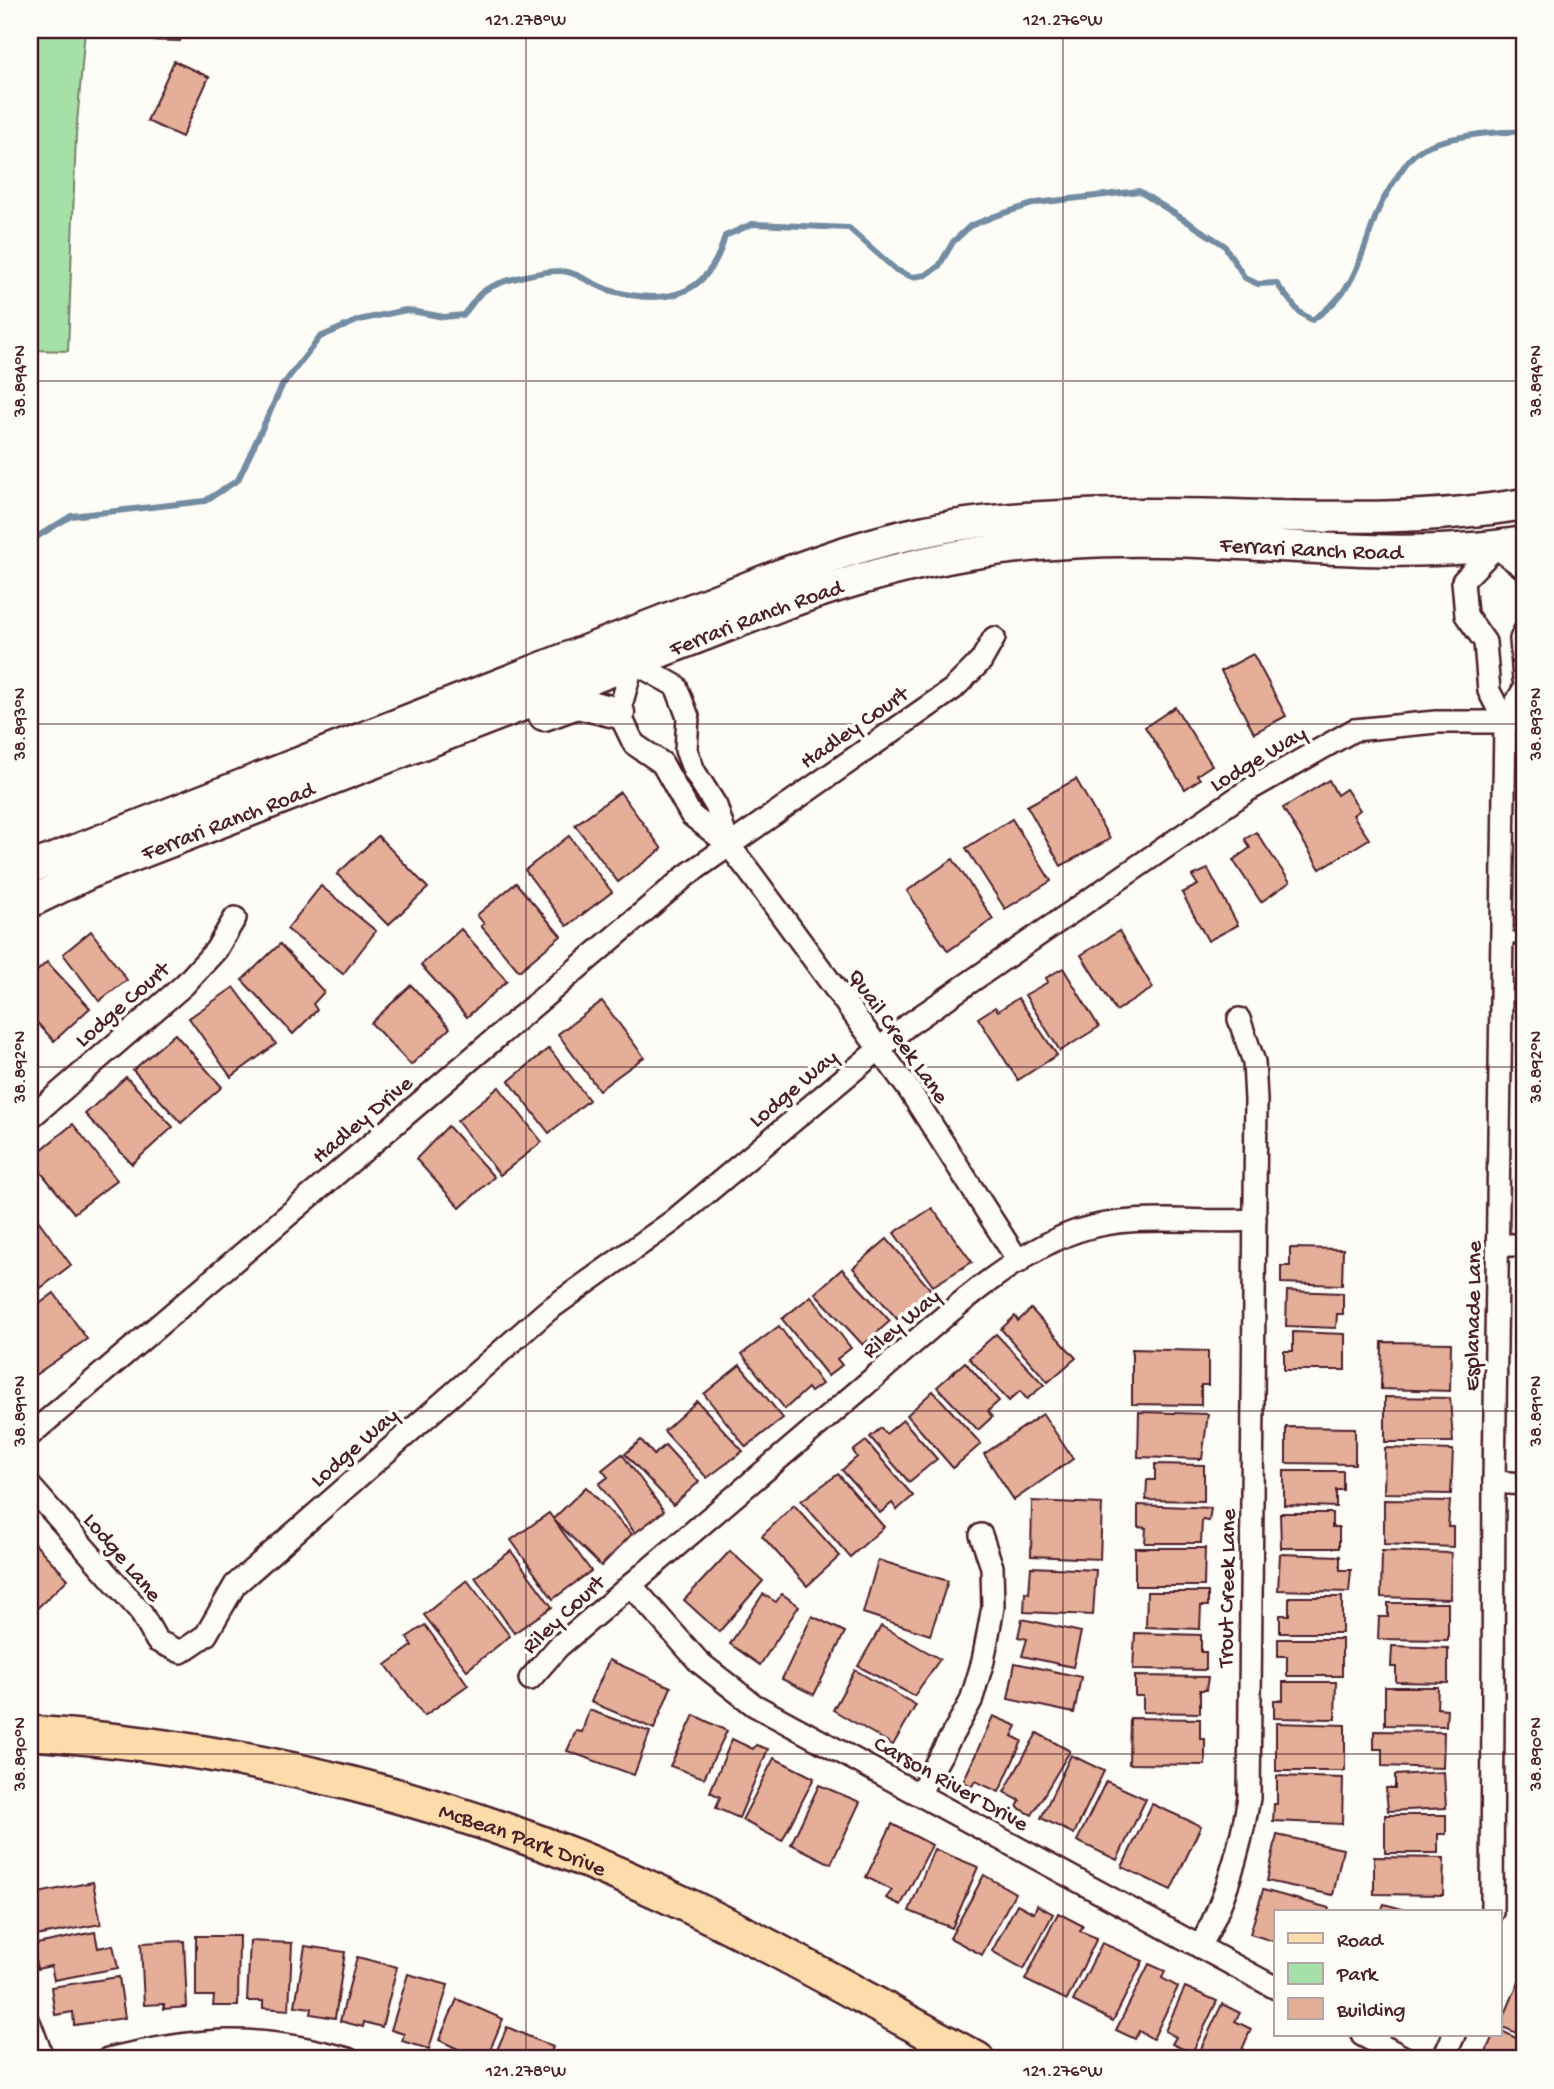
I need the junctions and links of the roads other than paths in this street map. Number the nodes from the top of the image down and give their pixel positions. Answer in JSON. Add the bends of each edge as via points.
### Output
{"nodes":[{"id":1,"x":1524,"y":504,"type":"edge"},
{"id":2,"x":1492,"y":510,"type":"junction"},
{"id":3,"x":1510,"y":545,"type":"edge"},
{"id":4,"x":1524,"y":568,"type":"edge"},
{"id":5,"x":1523,"y":636,"type":"edge"},
{"id":6,"x":994,"y":638,"type":"dead end"},
{"id":7,"x":1485,"y":642,"type":"junction"},
{"id":8,"x":627,"y":649,"type":"junction"},
{"id":9,"x":1524,"y":680,"type":"edge"},
{"id":10,"x":1524,"y":689,"type":"edge"},
{"id":11,"x":619,"y":713,"type":"junction"},
{"id":12,"x":1514,"y":722,"type":"edge"},
{"id":13,"x":686,"y":750,"type":"junction"},
{"id":14,"x":662,"y":763,"type":"junction"},
{"id":15,"x":340,"y":776,"type":"junction"},
{"id":16,"x":729,"y":844,"type":"junction"},
{"id":17,"x":30,"y":869,"type":"edge"},
{"id":18,"x":30,"y":902,"type":"edge"},
{"id":19,"x":235,"y":918,"type":"dead end"},
{"id":20,"x":1502,"y":937,"type":"junction"},
{"id":21,"x":1524,"y":939,"type":"edge"},
{"id":22,"x":1240,"y":1019,"type":"dead end"},
{"id":23,"x":879,"y":1049,"type":"junction"},
{"id":24,"x":30,"y":1118,"type":"edge"},
{"id":25,"x":1255,"y":1220,"type":"junction"},
{"id":26,"x":1499,"y":1245,"type":"junction"},
{"id":27,"x":1524,"y":1245,"type":"edge"},
{"id":28,"x":1019,"y":1262,"type":"junction"},
{"id":29,"x":30,"y":1435,"type":"edge"},
{"id":30,"x":1493,"y":1482,"type":"junction"},
{"id":31,"x":1524,"y":1484,"type":"edge"},
{"id":32,"x":30,"y":1486,"type":"edge"},
{"id":33,"x":981,"y":1535,"type":"dead end"},
{"id":34,"x":631,"y":1585,"type":"junction"},
{"id":35,"x":181,"y":1652,"type":"joint"},
{"id":36,"x":530,"y":1679,"type":"dead end"},
{"id":37,"x":30,"y":1732,"type":"edge"},
{"id":38,"x":919,"y":1794,"type":"junction"},
{"id":39,"x":1492,"y":1910,"type":"edge"},
{"id":40,"x":1200,"y":1947,"type":"junction"},
{"id":41,"x":1274,"y":1987,"type":"edge"},
{"id":42,"x":30,"y":2024,"type":"edge"},
{"id":43,"x":1364,"y":2036,"type":"edge"},
{"id":44,"x":1454,"y":2036,"type":"edge"},
{"id":45,"x":43,"y":2059,"type":"edge"},
{"id":46,"x":108,"y":2059,"type":"edge"},
{"id":47,"x":348,"y":2059,"type":"edge"},
{"id":48,"x":977,"y":2059,"type":"edge"},
{"id":49,"x":1407,"y":2059,"type":"edge"},
{"id":50,"x":1443,"y":2059,"type":"edge"}],
"edges":[{"from":1,"to":2,"type":"main road","name":"Ferrari Ranch Road"},
{"from":2,"to":3,"type":"main road"},
{"from":2,"to":8,"type":"main road","name":"Ferrari Ranch Road","via":[[1411,517],[1085,515],[926,531],[816,562]]},
{"from":3,"to":4,"type":"street"},
{"from":3,"to":7,"type":"street","name":"Esplanade Lane","via":[[1463,581],[1466,615]]},
{"from":3,"to":8,"type":"main road","name":"Ferrari Ranch Road","via":[[1411,553],[1164,541],[998,547],[869,574]]},
{"from":5,"to":7,"type":"street"},
{"from":5,"to":9,"type":"street"},
{"from":6,"to":16,"type":"street","name":"Hadley Court","via":[[981,661],[953,689]]},
{"from":7,"to":12,"type":"street","name":"Esplanade Lane","via":[[1489,691]]},
{"from":8,"to":11,"type":"street"},
{"from":8,"to":13,"type":"street","via":[[676,687],[688,717]]},
{"from":8,"to":15,"type":"main road","name":"Ferrari Ranch Road"},
{"from":8,"to":17,"type":"main road","name":"Ferrari Ranch Road"},
{"from":10,"to":12,"type":"street"},
{"from":11,"to":14,"type":"street","via":[[634,744]]},
{"from":11,"to":15,"type":"main road","via":[[578,703],[460,746]]},
{"from":12,"to":20,"type":"street","name":"Esplanade Lane"},
{"from":12,"to":23,"type":"street","name":"Lodge Way","via":[[1436,722],[1354,730],[1247,791]]},
{"from":13,"to":14,"type":"street"},
{"from":13,"to":16,"type":"street","via":[[716,806]]},
{"from":14,"to":16,"type":"street","via":[[691,815]]},
{"from":15,"to":18,"type":"main road","name":"Ferrari Ranch Road","via":[[94,872]]},
{"from":16,"to":23,"type":"street","name":"Quail Creek Lane"},
{"from":16,"to":29,"type":"street","name":"Hadley Drive"},
{"from":19,"to":24,"type":"street","name":"Lodge Court","via":[[216,950],[184,985]]},
{"from":20,"to":21,"type":"lane"},
{"from":20,"to":26,"type":"street","name":"Esplanade Lane"},
{"from":22,"to":25,"type":"street","name":"Trout Creek Lane","via":[[1254,1062]]},
{"from":23,"to":28,"type":"street","name":"Quail Creek Lane"},
{"from":23,"to":35,"type":"street","name":"Lodge Way","via":[[673,1221],[547,1311],[235,1585],[206,1635]]},
{"from":25,"to":28,"type":"street","name":"Riley Way","via":[[1102,1223],[1054,1240]]},
{"from":25,"to":40,"type":"street","name":"Trout Creek Lane","via":[[1249,1798],[1241,1849]]},
{"from":26,"to":27,"type":"street"},
{"from":26,"to":30,"type":"street","name":"Esplanade Lane"},
{"from":28,"to":34,"type":"street","name":"Riley Way","via":[[942,1320]]},
{"from":30,"to":31,"type":"street"},
{"from":30,"to":39,"type":"street","name":"Esplanade Lane"},
{"from":32,"to":35,"type":"street","name":"Lodge Lane","via":[[140,1611],[156,1641]]},
{"from":33,"to":38,"type":"street","via":[[992,1567],[993,1607],[983,1661],[971,1701]]},
{"from":34,"to":36,"type":"street","name":"Riley Court","via":[[558,1647]]},
{"from":34,"to":38,"type":"street","name":"Carson River Drive","via":[[699,1662],[754,1704]]},
{"from":37,"to":48,"type":"main road","name":"McBean Park Drive","via":[[131,1741],[297,1769],[512,1832],[662,1893]]},
{"from":38,"to":40,"type":"street","name":"Carson River Drive"},
{"from":40,"to":41,"type":"street","name":"Carson River Drive"},
{"from":42,"to":45,"type":"street"},
{"from":43,"to":49,"type":"street"},
{"from":44,"to":50,"type":"street"},
{"from":46,"to":47,"type":"street","via":[[173,2044],[256,2039]]}]}
